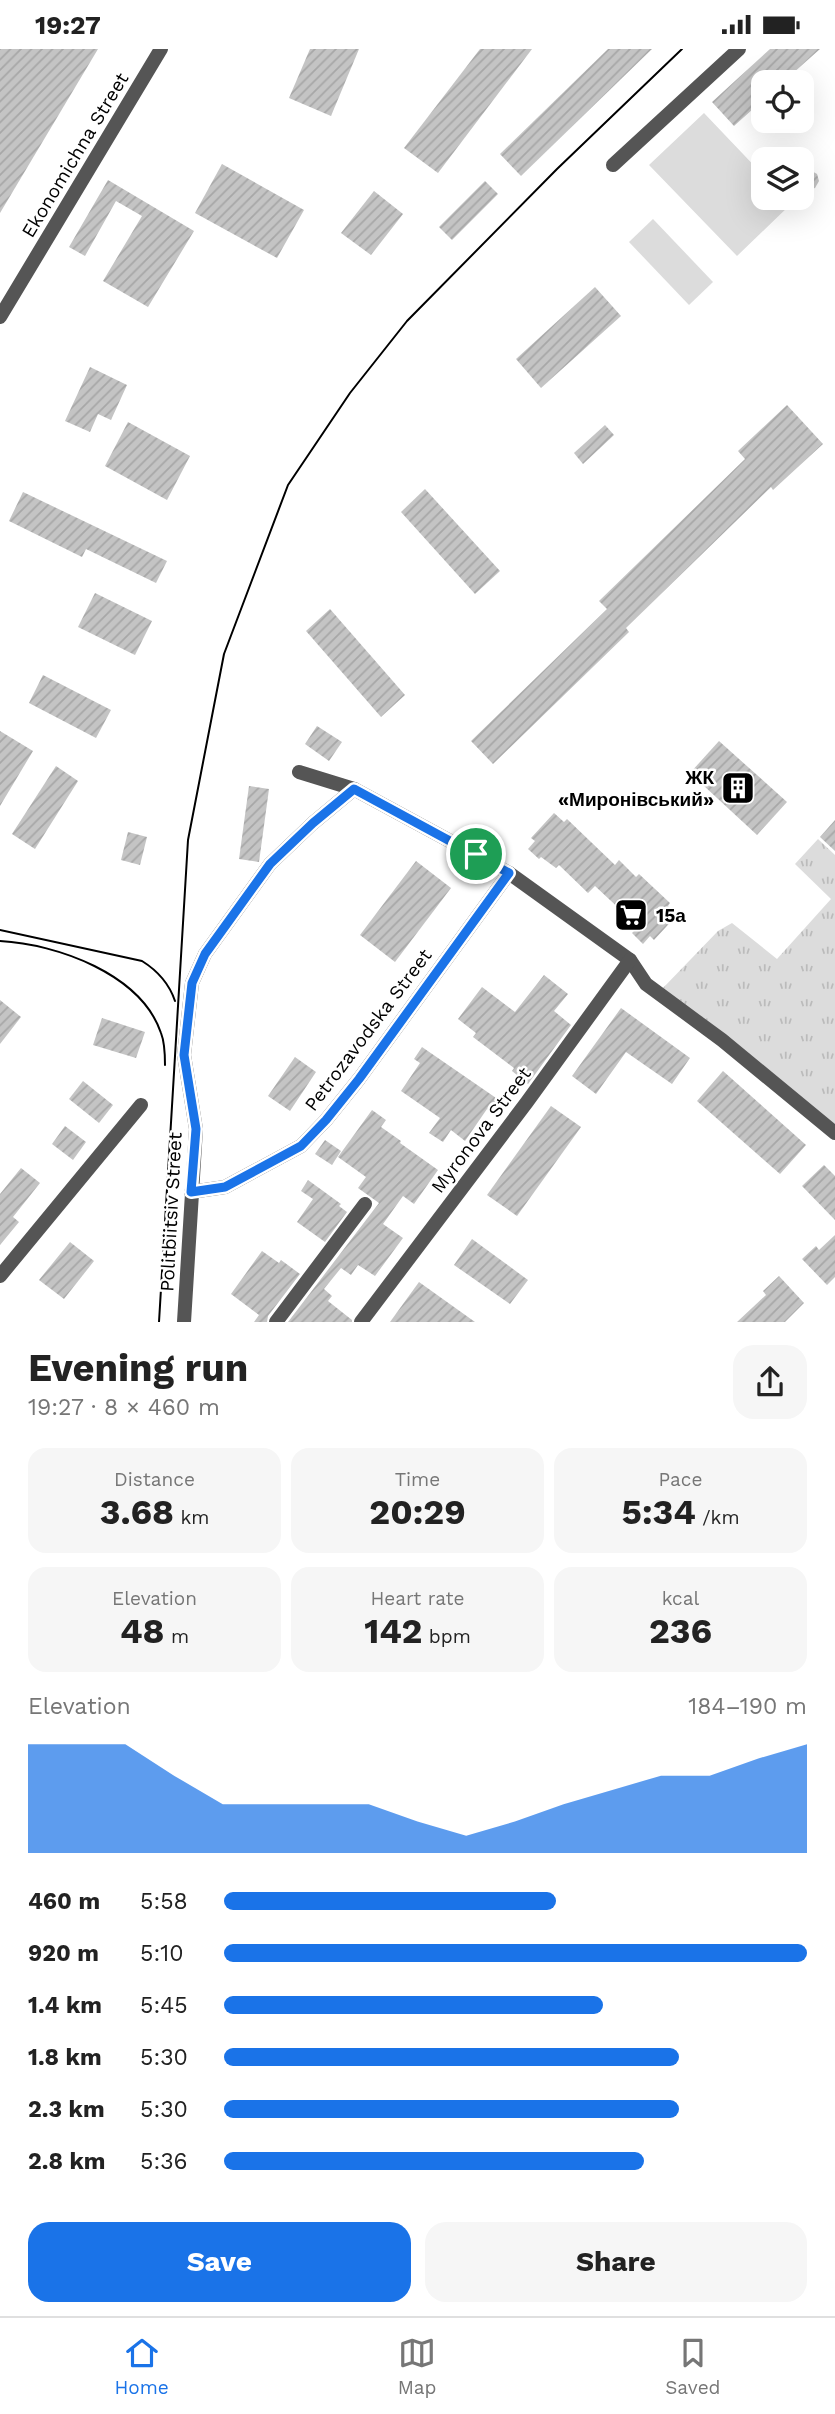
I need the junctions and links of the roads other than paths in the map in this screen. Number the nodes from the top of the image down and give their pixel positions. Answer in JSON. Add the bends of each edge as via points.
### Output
{"nodes":[{"id":1,"x":161,"y":49,"type":"edge"},
{"id":2,"x":739,"y":49,"type":"edge"},
{"id":3,"x":613,"y":165,"type":"dead end"},
{"id":4,"x":0,"y":317,"type":"edge"},
{"id":5,"x":299,"y":772,"type":"dead end"},
{"id":6,"x":354,"y":789,"type":"junction"},
{"id":7,"x":509,"y":873,"type":"junction"},
{"id":8,"x":630,"y":960,"type":"junction"},
{"id":9,"x":141,"y":1105,"type":"dead end"},
{"id":10,"x":835,"y":1133,"type":"edge"},
{"id":11,"x":191,"y":1192,"type":"junction"},
{"id":12,"x":366,"y":1204,"type":"dead end"},
{"id":13,"x":0,"y":1276,"type":"edge"},
{"id":14,"x":184,"y":1322,"type":"edge"},
{"id":15,"x":276,"y":1322,"type":"edge"},
{"id":16,"x":360,"y":1322,"type":"edge"}],
"edges":[{"from":1,"to":4,"type":"street","name":"Ekonomichna Street"},
{"from":2,"to":3,"type":"street"},
{"from":5,"to":6,"type":"street"},
{"from":6,"to":7,"type":"street"},
{"from":6,"to":11,"type":"street","name":"Politbiitsiv Street","via":[[270,864],[205,954],[192,983],[184,1055],[196,1129]]},
{"from":7,"to":8,"type":"street"},
{"from":7,"to":11,"type":"street","name":"Petrozavodska Street","via":[[359,1079],[301,1146],[225,1187]]},
{"from":8,"to":10,"type":"street","via":[[646,983]]},
{"from":8,"to":16,"type":"street","name":"Myronova Street"},
{"from":9,"to":13,"type":"street"},
{"from":11,"to":14,"type":"street","name":"Politbiitsiv Street"},
{"from":12,"to":15,"type":"street"}]}
